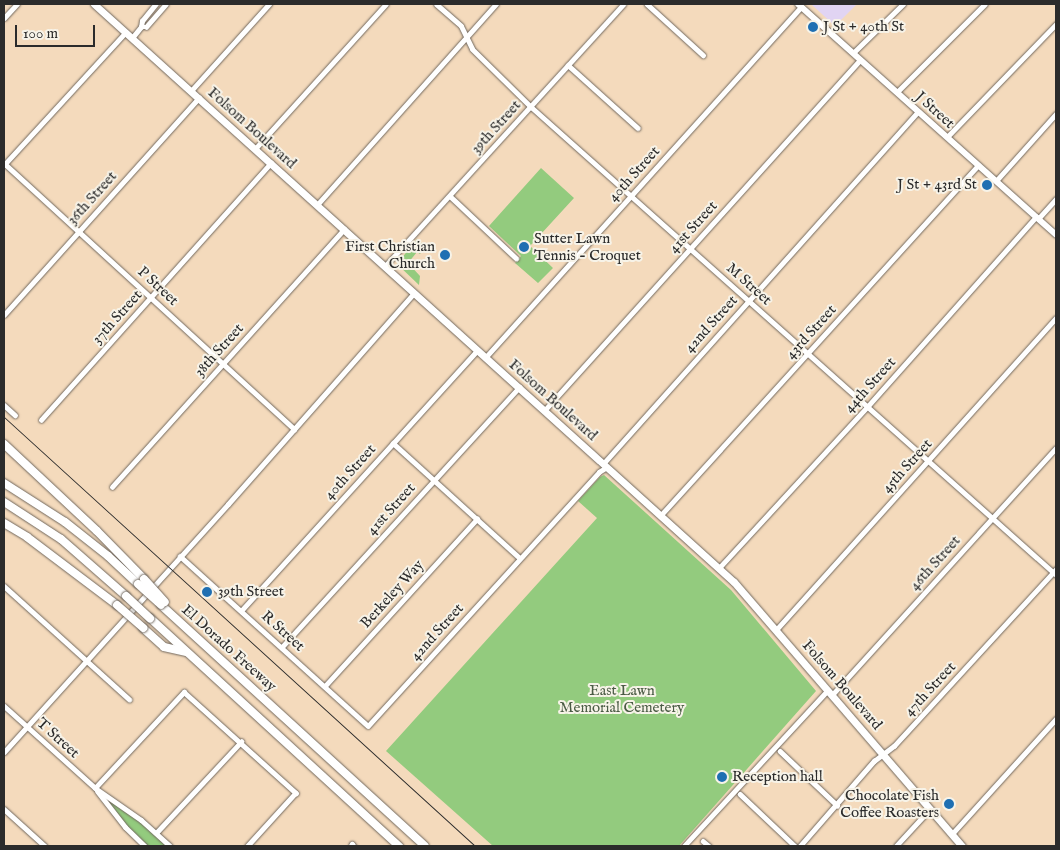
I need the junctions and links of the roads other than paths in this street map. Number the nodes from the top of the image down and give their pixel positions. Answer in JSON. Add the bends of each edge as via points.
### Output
{"nodes":[{"id":1,"x":17,"y":4,"type":"edge"},
{"id":2,"x":94,"y":4,"type":"edge"},
{"id":3,"x":156,"y":4,"type":"edge"},
{"id":4,"x":166,"y":4,"type":"edge"},
{"id":5,"x":269,"y":4,"type":"edge"},
{"id":6,"x":386,"y":4,"type":"edge"},
{"id":7,"x":436,"y":4,"type":"edge"},
{"id":8,"x":496,"y":4,"type":"edge"},
{"id":9,"x":623,"y":4,"type":"edge"},
{"id":10,"x":647,"y":4,"type":"edge"},
{"id":11,"x":902,"y":4,"type":"edge"},
{"id":12,"x":986,"y":4,"type":"edge"},
{"id":13,"x":799,"y":5,"type":"edge"},
{"id":14,"x":4,"y":18,"type":"edge"},
{"id":15,"x":1056,"y":24,"type":"edge"},
{"id":16,"x":141,"y":27,"type":"junction"},
{"id":17,"x":126,"y":32,"type":"junction"},
{"id":18,"x":132,"y":38,"type":"junction"},
{"id":19,"x":466,"y":38,"type":"junction"},
{"id":20,"x":853,"y":53,"type":"junction"},
{"id":21,"x":703,"y":55,"type":"dead end"},
{"id":22,"x":860,"y":60,"type":"junction"},
{"id":23,"x":568,"y":65,"type":"junction"},
{"id":24,"x":191,"y":91,"type":"junction"},
{"id":25,"x":897,"y":92,"type":"junction"},
{"id":26,"x":199,"y":98,"type":"junction"},
{"id":27,"x":531,"y":107,"type":"junction"},
{"id":28,"x":918,"y":112,"type":"junction"},
{"id":29,"x":1056,"y":114,"type":"edge"},
{"id":30,"x":638,"y":128,"type":"dead end"},
{"id":31,"x":947,"y":137,"type":"junction"},
{"id":32,"x":255,"y":149,"type":"junction"},
{"id":33,"x":271,"y":163,"type":"junction"},
{"id":34,"x":4,"y":164,"type":"edge"},
{"id":35,"x":978,"y":165,"type":"junction"},
{"id":36,"x":996,"y":181,"type":"junction"},
{"id":37,"x":631,"y":195,"type":"junction"},
{"id":38,"x":450,"y":196,"type":"junction"},
{"id":39,"x":1056,"y":199,"type":"edge"},
{"id":40,"x":317,"y":205,"type":"junction"},
{"id":41,"x":1037,"y":218,"type":"junction"},
{"id":42,"x":344,"y":229,"type":"junction"},
{"id":43,"x":80,"y":231,"type":"junction"},
{"id":44,"x":1056,"y":235,"type":"edge"},
{"id":45,"x":691,"y":248,"type":"junction"},
{"id":46,"x":516,"y":258,"type":"dead end"},
{"id":47,"x":385,"y":266,"type":"junction"},
{"id":48,"x":414,"y":293,"type":"junction"},
{"id":49,"x":151,"y":297,"type":"junction"},
{"id":50,"x":749,"y":300,"type":"junction"},
{"id":51,"x":4,"y":315,"type":"edge"},
{"id":52,"x":1056,"y":318,"type":"edge"},
{"id":53,"x":477,"y":350,"type":"junction"},
{"id":54,"x":809,"y":354,"type":"junction"},
{"id":55,"x":485,"y":358,"type":"junction"},
{"id":56,"x":223,"y":363,"type":"junction"},
{"id":57,"x":519,"y":387,"type":"junction"},
{"id":58,"x":4,"y":405,"type":"edge"},
{"id":59,"x":868,"y":406,"type":"junction"},
{"id":60,"x":544,"y":411,"type":"junction"},
{"id":61,"x":15,"y":415,"type":"dead end"},
{"id":62,"x":41,"y":420,"type":"dead end"},
{"id":63,"x":294,"y":429,"type":"junction"},
{"id":64,"x":393,"y":443,"type":"junction"},
{"id":65,"x":4,"y":444,"type":"edge"},
{"id":66,"x":1056,"y":448,"type":"edge"},
{"id":67,"x":928,"y":461,"type":"junction"},
{"id":68,"x":605,"y":466,"type":"junction"},
{"id":69,"x":434,"y":480,"type":"junction"},
{"id":70,"x":4,"y":483,"type":"edge"},
{"id":71,"x":112,"y":487,"type":"dead end"},
{"id":72,"x":4,"y":502,"type":"edge"},
{"id":73,"x":661,"y":516,"type":"junction"},
{"id":74,"x":993,"y":518,"type":"junction"},
{"id":75,"x":477,"y":519,"type":"junction"},
{"id":76,"x":4,"y":524,"type":"edge"},
{"id":77,"x":180,"y":556,"type":"junction"},
{"id":78,"x":520,"y":558,"type":"junction"},
{"id":79,"x":719,"y":568,"type":"junction"},
{"id":80,"x":1055,"y":572,"type":"edge"},
{"id":81,"x":141,"y":582,"type":"junction"},
{"id":82,"x":4,"y":586,"type":"edge"},
{"id":83,"x":241,"y":611,"type":"junction"},
{"id":84,"x":776,"y":630,"type":"junction"},
{"id":85,"x":282,"y":647,"type":"junction"},
{"id":86,"x":188,"y":653,"type":"junction"},
{"id":87,"x":87,"y":660,"type":"junction"},
{"id":88,"x":325,"y":686,"type":"junction"},
{"id":89,"x":830,"y":693,"type":"junction"},
{"id":90,"x":129,"y":699,"type":"dead end"},
{"id":91,"x":4,"y":706,"type":"edge"},
{"id":92,"x":1056,"y":719,"type":"edge"},
{"id":93,"x":368,"y":726,"type":"joint"},
{"id":94,"x":26,"y":727,"type":"junction"},
{"id":95,"x":241,"y":742,"type":"junction"},
{"id":96,"x":780,"y":751,"type":"dead end"},
{"id":97,"x":4,"y":752,"type":"edge"},
{"id":98,"x":884,"y":755,"type":"junction"},
{"id":99,"x":95,"y":788,"type":"junction"},
{"id":100,"x":740,"y":794,"type":"dead end"},
{"id":101,"x":837,"y":805,"type":"junction"},
{"id":102,"x":4,"y":808,"type":"edge"},
{"id":103,"x":930,"y":809,"type":"junction"},
{"id":104,"x":156,"y":833,"type":"junction"},
{"id":105,"x":952,"y":834,"type":"junction"},
{"id":106,"x":703,"y":841,"type":"dead end"},
{"id":107,"x":45,"y":846,"type":"edge"},
{"id":108,"x":145,"y":846,"type":"edge"},
{"id":109,"x":170,"y":846,"type":"edge"},
{"id":110,"x":248,"y":846,"type":"edge"},
{"id":111,"x":399,"y":846,"type":"edge"},
{"id":112,"x":425,"y":846,"type":"edge"},
{"id":113,"x":684,"y":846,"type":"edge"},
{"id":114,"x":709,"y":846,"type":"edge"},
{"id":115,"x":795,"y":846,"type":"edge"},
{"id":116,"x":800,"y":846,"type":"edge"},
{"id":117,"x":896,"y":846,"type":"edge"},
{"id":118,"x":962,"y":846,"type":"edge"}],
"edges":[{"from":1,"to":14,"type":"street"},
{"from":2,"to":17,"type":"main road","name":"Folsom Boulevard"},
{"from":3,"to":16,"type":"street"},
{"from":4,"to":16,"type":"street","via":[[146,27]]},
{"from":5,"to":24,"type":"street"},
{"from":6,"to":32,"type":"street"},
{"from":7,"to":19,"type":"street","name":"M Street","via":[[461,26]]},
{"from":8,"to":19,"type":"street"},
{"from":9,"to":23,"type":"street","name":"39th Street"},
{"from":10,"to":21,"type":"street"},
{"from":11,"to":20,"type":"street"},
{"from":12,"to":25,"type":"street"},
{"from":13,"to":20,"type":"main road","name":"J Street"},
{"from":13,"to":37,"type":"street","name":"40th Street"},
{"from":15,"to":31,"type":"street"},
{"from":16,"to":18,"type":"street"},
{"from":17,"to":18,"type":"main road","name":"Folsom Boulevard"},
{"from":17,"to":34,"type":"street"},
{"from":18,"to":24,"type":"main road","name":"Folsom Boulevard"},
{"from":19,"to":27,"type":"street","name":"M Street","via":[[472,49]]},
{"from":19,"to":40,"type":"street"},
{"from":20,"to":22,"type":"main road","name":"J Street"},
{"from":22,"to":25,"type":"main road","name":"J Street"},
{"from":22,"to":45,"type":"street","name":"41st Street"},
{"from":23,"to":27,"type":"street","name":"39th Street"},
{"from":23,"to":30,"type":"street"},
{"from":24,"to":26,"type":"main road","name":"Folsom Boulevard"},
{"from":25,"to":28,"type":"main road","name":"J Street"},
{"from":26,"to":32,"type":"main road","name":"Folsom Boulevard"},
{"from":26,"to":43,"type":"street","name":"36th Street"},
{"from":27,"to":37,"type":"street","name":"M Street"},
{"from":27,"to":38,"type":"street","name":"39th Street"},
{"from":28,"to":31,"type":"main road","name":"J Street"},
{"from":28,"to":50,"type":"street","name":"42nd Street"},
{"from":29,"to":36,"type":"street"},
{"from":31,"to":35,"type":"main road","name":"J Street"},
{"from":32,"to":33,"type":"main road","name":"Folsom Boulevard"},
{"from":33,"to":40,"type":"main road","name":"Folsom Boulevard"},
{"from":33,"to":49,"type":"street","name":"37th Street"},
{"from":34,"to":43,"type":"street","name":"P Street"},
{"from":35,"to":36,"type":"main road","name":"J Street"},
{"from":35,"to":54,"type":"street","name":"43rd Street"},
{"from":36,"to":41,"type":"main road","name":"J Street"},
{"from":37,"to":45,"type":"street","name":"M Street"},
{"from":37,"to":55,"type":"street","name":"40th Street"},
{"from":38,"to":46,"type":"street"},
{"from":38,"to":47,"type":"street","name":"39th Street"},
{"from":39,"to":41,"type":"street","name":"44th Street"},
{"from":40,"to":42,"type":"main road","name":"Folsom Boulevard"},
{"from":41,"to":44,"type":"main road","name":"J Street"},
{"from":41,"to":59,"type":"street","name":"44th Street"},
{"from":42,"to":47,"type":"main road","name":"Folsom Boulevard"},
{"from":42,"to":56,"type":"street","name":"38th Street"},
{"from":43,"to":49,"type":"street","name":"P Street"},
{"from":43,"to":51,"type":"street","name":"36th Street"},
{"from":45,"to":50,"type":"street","name":"M Street"},
{"from":45,"to":60,"type":"street","name":"41st Street"},
{"from":47,"to":48,"type":"main road","name":"Folsom Boulevard"},
{"from":48,"to":53,"type":"main road","name":"Folsom Boulevard"},
{"from":48,"to":63,"type":"street"},
{"from":49,"to":56,"type":"street","name":"P Street"},
{"from":49,"to":62,"type":"street","name":"37th Street"},
{"from":50,"to":54,"type":"street","name":"M Street"},
{"from":50,"to":68,"type":"street","name":"42nd Street"},
{"from":52,"to":67,"type":"street","name":"45th Street"},
{"from":53,"to":55,"type":"main road","name":"Folsom Boulevard"},
{"from":53,"to":64,"type":"street","name":"40th Street"},
{"from":54,"to":59,"type":"street","name":"M Street"},
{"from":54,"to":73,"type":"street","name":"43rd Street"},
{"from":55,"to":57,"type":"main road","name":"Folsom Boulevard"},
{"from":56,"to":63,"type":"street","name":"P Street"},
{"from":56,"to":71,"type":"street","name":"38th Street"},
{"from":57,"to":60,"type":"main road","name":"Folsom Boulevard"},
{"from":57,"to":69,"type":"street","name":"41st Street"},
{"from":58,"to":61,"type":"street"},
{"from":59,"to":67,"type":"street","name":"M Street"},
{"from":59,"to":79,"type":"street","name":"44th Street"},
{"from":60,"to":68,"type":"main road","name":"Folsom Boulevard"},
{"from":63,"to":77,"type":"street"},
{"from":64,"to":69,"type":"street"},
{"from":64,"to":83,"type":"street","name":"40th Street"},
{"from":65,"to":81,"type":"highway","via":[[97,531]]},
{"from":66,"to":74,"type":"street","name":"46th Street"},
{"from":67,"to":74,"type":"street","name":"M Street"},
{"from":67,"to":84,"type":"street","name":"45th Street"},
{"from":68,"to":73,"type":"main road","name":"Folsom Boulevard"},
{"from":68,"to":78,"type":"street","name":"42nd Street"},
{"from":69,"to":75,"type":"street"},
{"from":69,"to":85,"type":"street","name":"41st Street"},
{"from":70,"to":81,"type":"highway","via":[[65,522]]},
{"from":72,"to":86,"type":"highway","name":"El Dorado Freeway","bridge":true,"via":[[61,539]]},
{"from":73,"to":79,"type":"main road","name":"Folsom Boulevard"},
{"from":74,"to":80,"type":"street","name":"M Street"},
{"from":74,"to":89,"type":"street","name":"46th Street"},
{"from":75,"to":78,"type":"street"},
{"from":75,"to":88,"type":"street","name":"Berkeley Way"},
{"from":76,"to":86,"type":"highway","bridge":true,"via":[[27,536],[117,605],[164,647]]},
{"from":77,"to":83,"type":"street","name":"R Street"},
{"from":77,"to":87,"type":"street"},
{"from":78,"to":93,"type":"street","name":"42nd Street"},
{"from":79,"to":84,"type":"main road","name":"Folsom Boulevard"},
{"from":80,"to":98,"type":"street","name":"47th Street"},
{"from":81,"to":112,"type":"highway","name":"El Dorado Freeway","bridge":true},
{"from":82,"to":87,"type":"street"},
{"from":83,"to":85,"type":"street","name":"R Street"},
{"from":84,"to":89,"type":"main road","name":"Folsom Boulevard"},
{"from":85,"to":88,"type":"street","name":"R Street"},
{"from":86,"to":111,"type":"highway","name":"El Dorado Freeway"},
{"from":87,"to":90,"type":"street"},
{"from":87,"to":94,"type":"street"},
{"from":88,"to":93,"type":"street","name":"R Street"},
{"from":89,"to":98,"type":"main road","name":"Folsom Boulevard"},
{"from":89,"to":113,"type":"street","name":"46th Street"},
{"from":91,"to":94,"type":"street","name":"T Street"},
{"from":92,"to":105,"type":"street"},
{"from":94,"to":97,"type":"street"},
{"from":94,"to":99,"type":"street","name":"T Street"},
{"from":95,"to":99,"type":"street","via":[[184,692]]},
{"from":95,"to":104,"type":"street"},
{"from":95,"to":110,"type":"street","via":[[296,793]]},
{"from":96,"to":101,"type":"street"},
{"from":98,"to":101,"type":"street","name":"47th Street","via":[[874,761]]},
{"from":98,"to":103,"type":"main road","name":"Folsom Boulevard"},
{"from":99,"to":104,"type":"street","name":"T Street","via":[[124,806]]},
{"from":99,"to":108,"type":"street","name":"T Street","via":[[120,822]]},
{"from":100,"to":115,"type":"street"},
{"from":101,"to":116,"type":"street","name":"47th Street"},
{"from":102,"to":107,"type":"street"},
{"from":103,"to":105,"type":"main road","name":"Folsom Boulevard"},
{"from":103,"to":117,"type":"street"},
{"from":104,"to":109,"type":"street","name":"T Street"},
{"from":105,"to":118,"type":"main road","name":"Folsom Boulevard"},
{"from":106,"to":114,"type":"street"}]}
